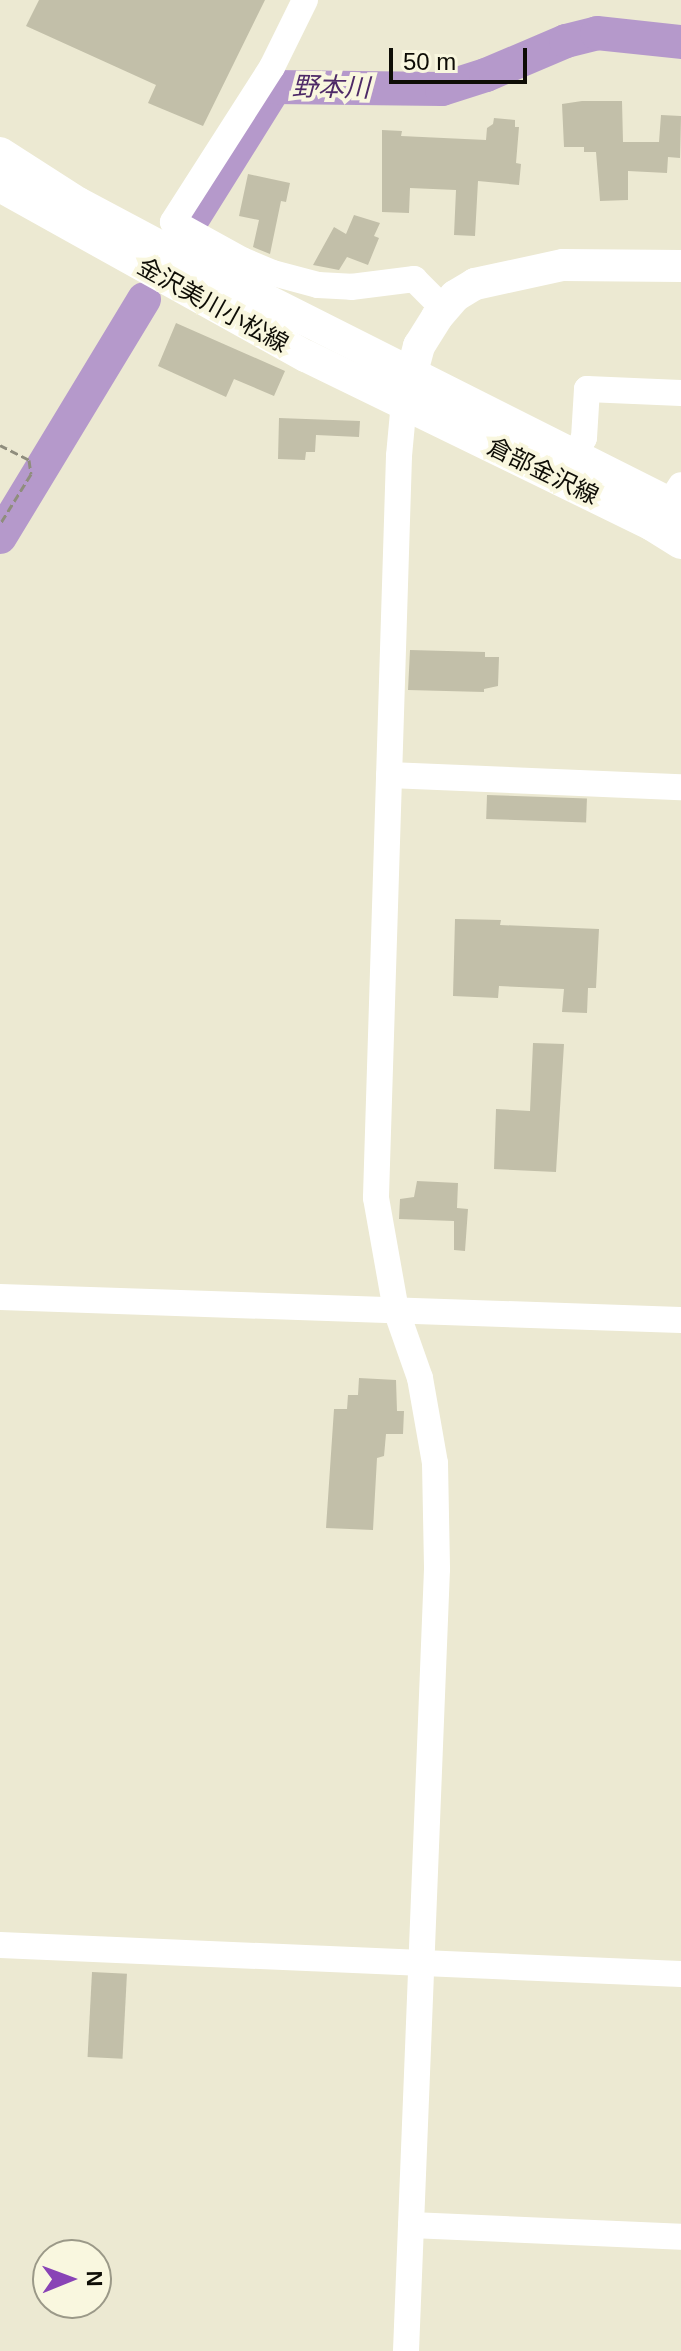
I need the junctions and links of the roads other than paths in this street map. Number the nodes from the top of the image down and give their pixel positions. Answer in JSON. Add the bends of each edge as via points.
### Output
{"nodes":[{"id":1,"x":305,"y":0,"type":"edge"},
{"id":2,"x":0,"y":153,"type":"edge"},
{"id":3,"x":0,"y":186,"type":"edge"},
{"id":4,"x":681,"y":266,"type":"edge"},
{"id":5,"x":444,"y":309,"type":"junction"},
{"id":6,"x":408,"y":387,"type":"junction"},
{"id":7,"x":681,"y":393,"type":"edge"},
{"id":8,"x":575,"y":454,"type":"junction"},
{"id":9,"x":677,"y":499,"type":"edge"},
{"id":10,"x":681,"y":543,"type":"edge"},
{"id":11,"x":389,"y":775,"type":"junction"},
{"id":12,"x":681,"y":787,"type":"edge"},
{"id":13,"x":0,"y":1297,"type":"edge"},
{"id":14,"x":396,"y":1310,"type":"junction"},
{"id":15,"x":681,"y":1320,"type":"edge"},
{"id":16,"x":0,"y":1945,"type":"edge"},
{"id":17,"x":422,"y":1963,"type":"junction"},
{"id":18,"x":681,"y":1974,"type":"edge"},
{"id":19,"x":411,"y":2225,"type":"junction"},
{"id":20,"x":681,"y":2237,"type":"edge"},
{"id":21,"x":406,"y":2351,"type":"edge"}],
"edges":[{"from":1,"to":5,"type":"street","via":[[272,67],[173,222],[252,265],[318,285],[351,287],[414,279]]},
{"from":2,"to":6,"type":"main road","name":"金沢美川小松線","via":[[78,203]]},
{"from":3,"to":6,"type":"main road","name":"金沢美川小松線","via":[[293,349]]},
{"from":4,"to":5,"type":"main road","via":[[563,265],[526,271],[475,284]]},
{"from":5,"to":6,"type":"main road","via":[[419,346]]},
{"from":6,"to":8,"type":"main road","name":"倉部金沢線"},
{"from":6,"to":10,"type":"main road","name":"倉部金沢線"},
{"from":6,"to":11,"type":"street"},
{"from":7,"to":8,"type":"street","via":[[587,389],[584,438]]},
{"from":8,"to":9,"type":"main road","name":"倉部金沢線"},
{"from":11,"to":12,"type":"street"},
{"from":11,"to":14,"type":"street","via":[[376,1198]]},
{"from":13,"to":14,"type":"street"},
{"from":14,"to":15,"type":"street"},
{"from":14,"to":17,"type":"street","via":[[420,1378],[435,1463],[437,1569]]},
{"from":16,"to":17,"type":"street"},
{"from":17,"to":18,"type":"street"},
{"from":17,"to":19,"type":"street"},
{"from":19,"to":20,"type":"street"},
{"from":19,"to":21,"type":"street"}]}
